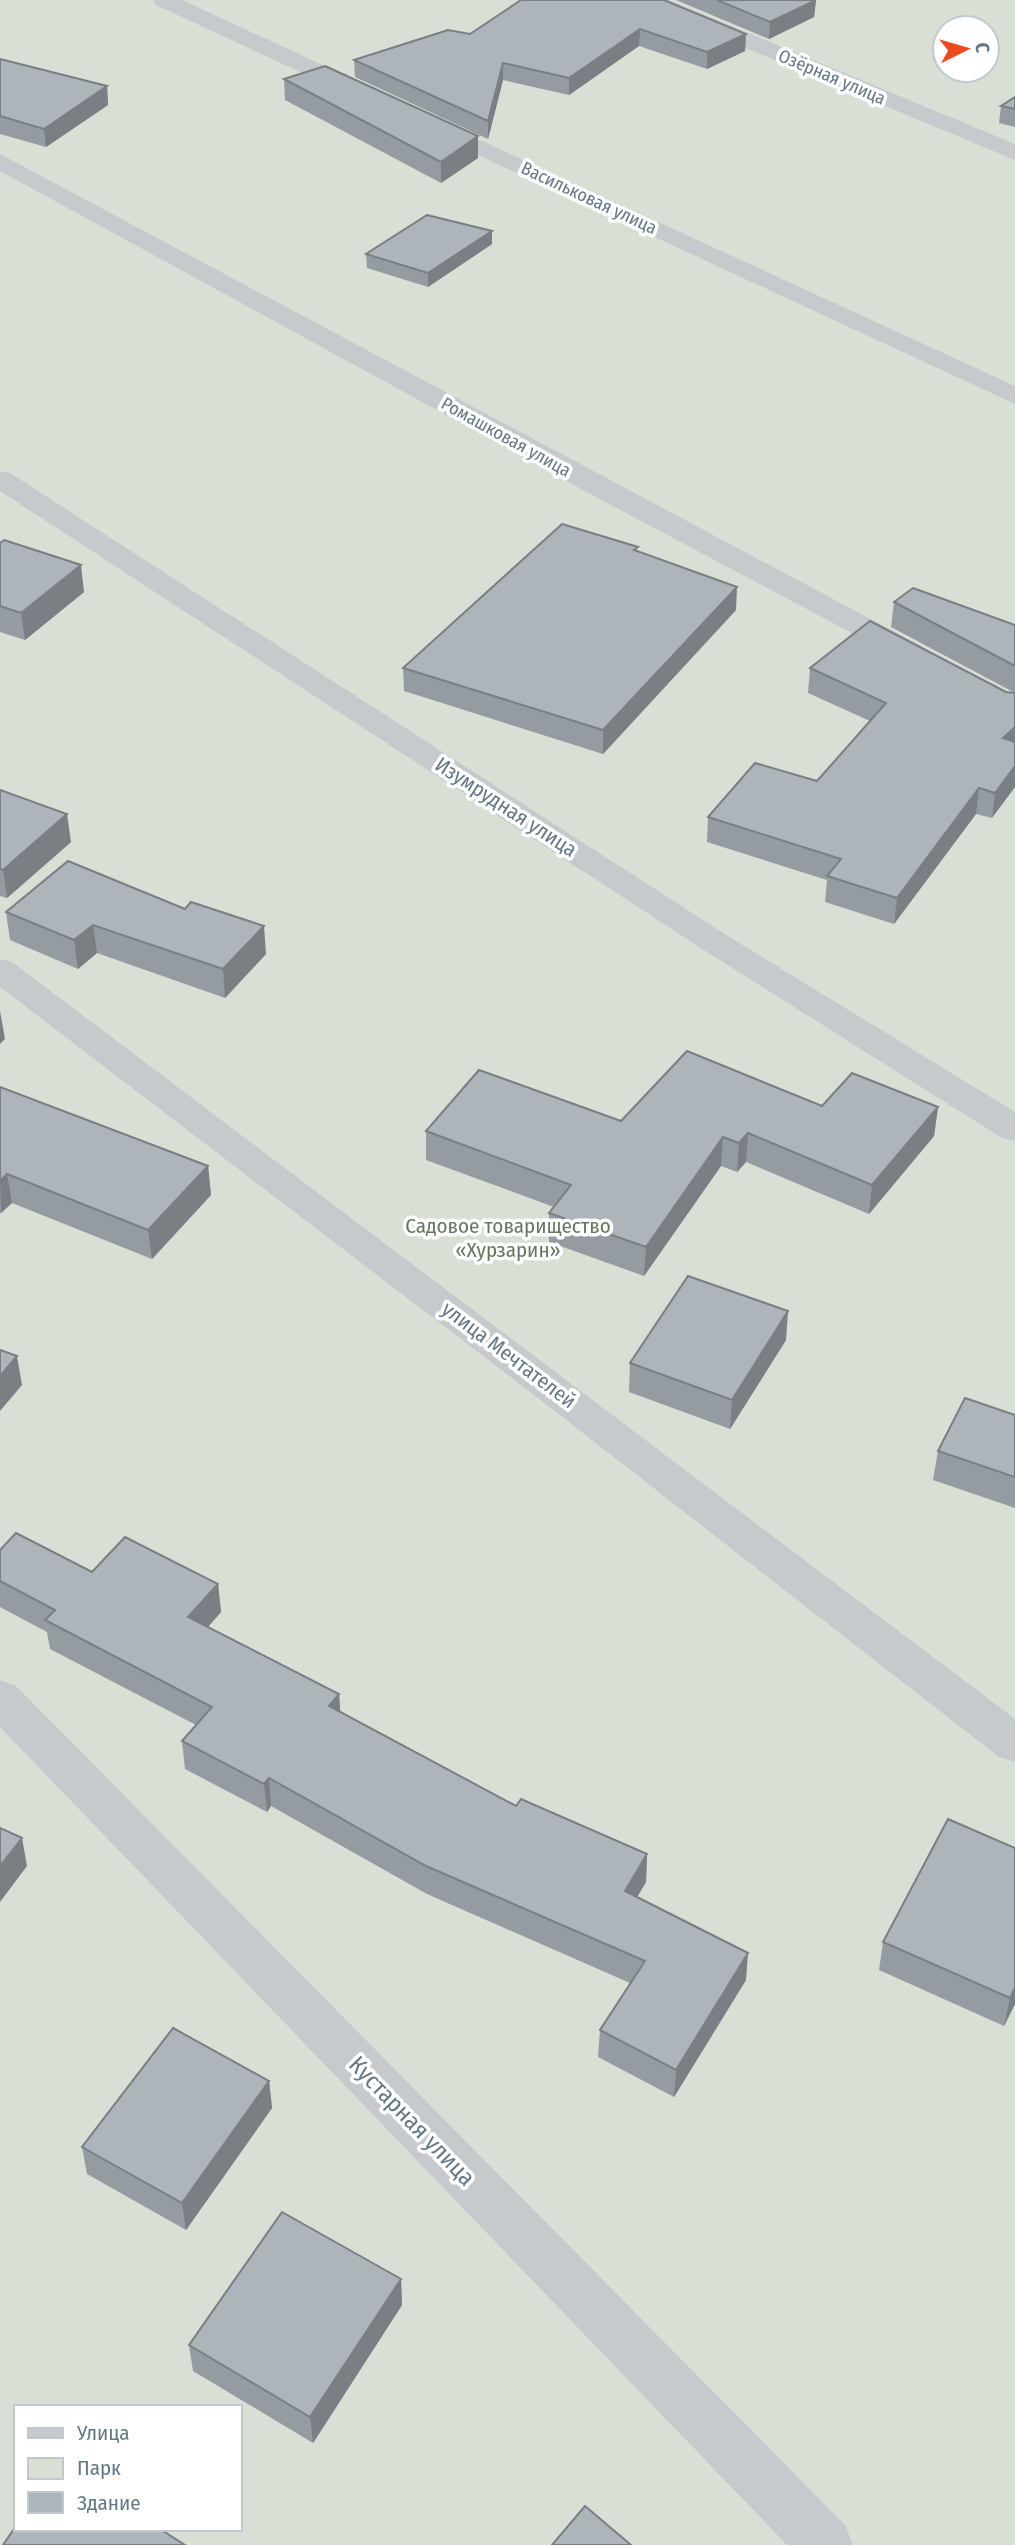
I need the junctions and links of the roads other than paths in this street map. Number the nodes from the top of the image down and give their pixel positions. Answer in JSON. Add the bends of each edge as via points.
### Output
{"nodes":[{"id":1,"x":164,"y":0,"type":"edge"},
{"id":2,"x":650,"y":0,"type":"edge"},
{"id":3,"x":389,"y":105,"type":"edge"},
{"id":4,"x":414,"y":116,"type":"edge"},
{"id":5,"x":1015,"y":153,"type":"edge"},
{"id":6,"x":0,"y":161,"type":"edge"},
{"id":7,"x":1015,"y":396,"type":"edge"},
{"id":8,"x":0,"y":479,"type":"edge"},
{"id":9,"x":930,"y":663,"type":"edge"},
{"id":10,"x":0,"y":970,"type":"edge"},
{"id":11,"x":1015,"y":1129,"type":"edge"},
{"id":12,"x":0,"y":1698,"type":"edge"},
{"id":13,"x":1015,"y":1744,"type":"edge"},
{"id":14,"x":825,"y":2545,"type":"edge"}],
"edges":[{"from":1,"to":3,"type":"street"},
{"from":2,"to":5,"type":"street","name":"Озёрная улица"},
{"from":4,"to":7,"type":"street","name":"Васильковая улица"},
{"from":6,"to":9,"type":"street","name":"Ромашковая улица"},
{"from":8,"to":11,"type":"street","name":"Изумрудная улица","via":[[719,945]]},
{"from":10,"to":13,"type":"street","name":"улица Мечтателей"},
{"from":12,"to":14,"type":"street","name":"Кустарная улица"}]}
